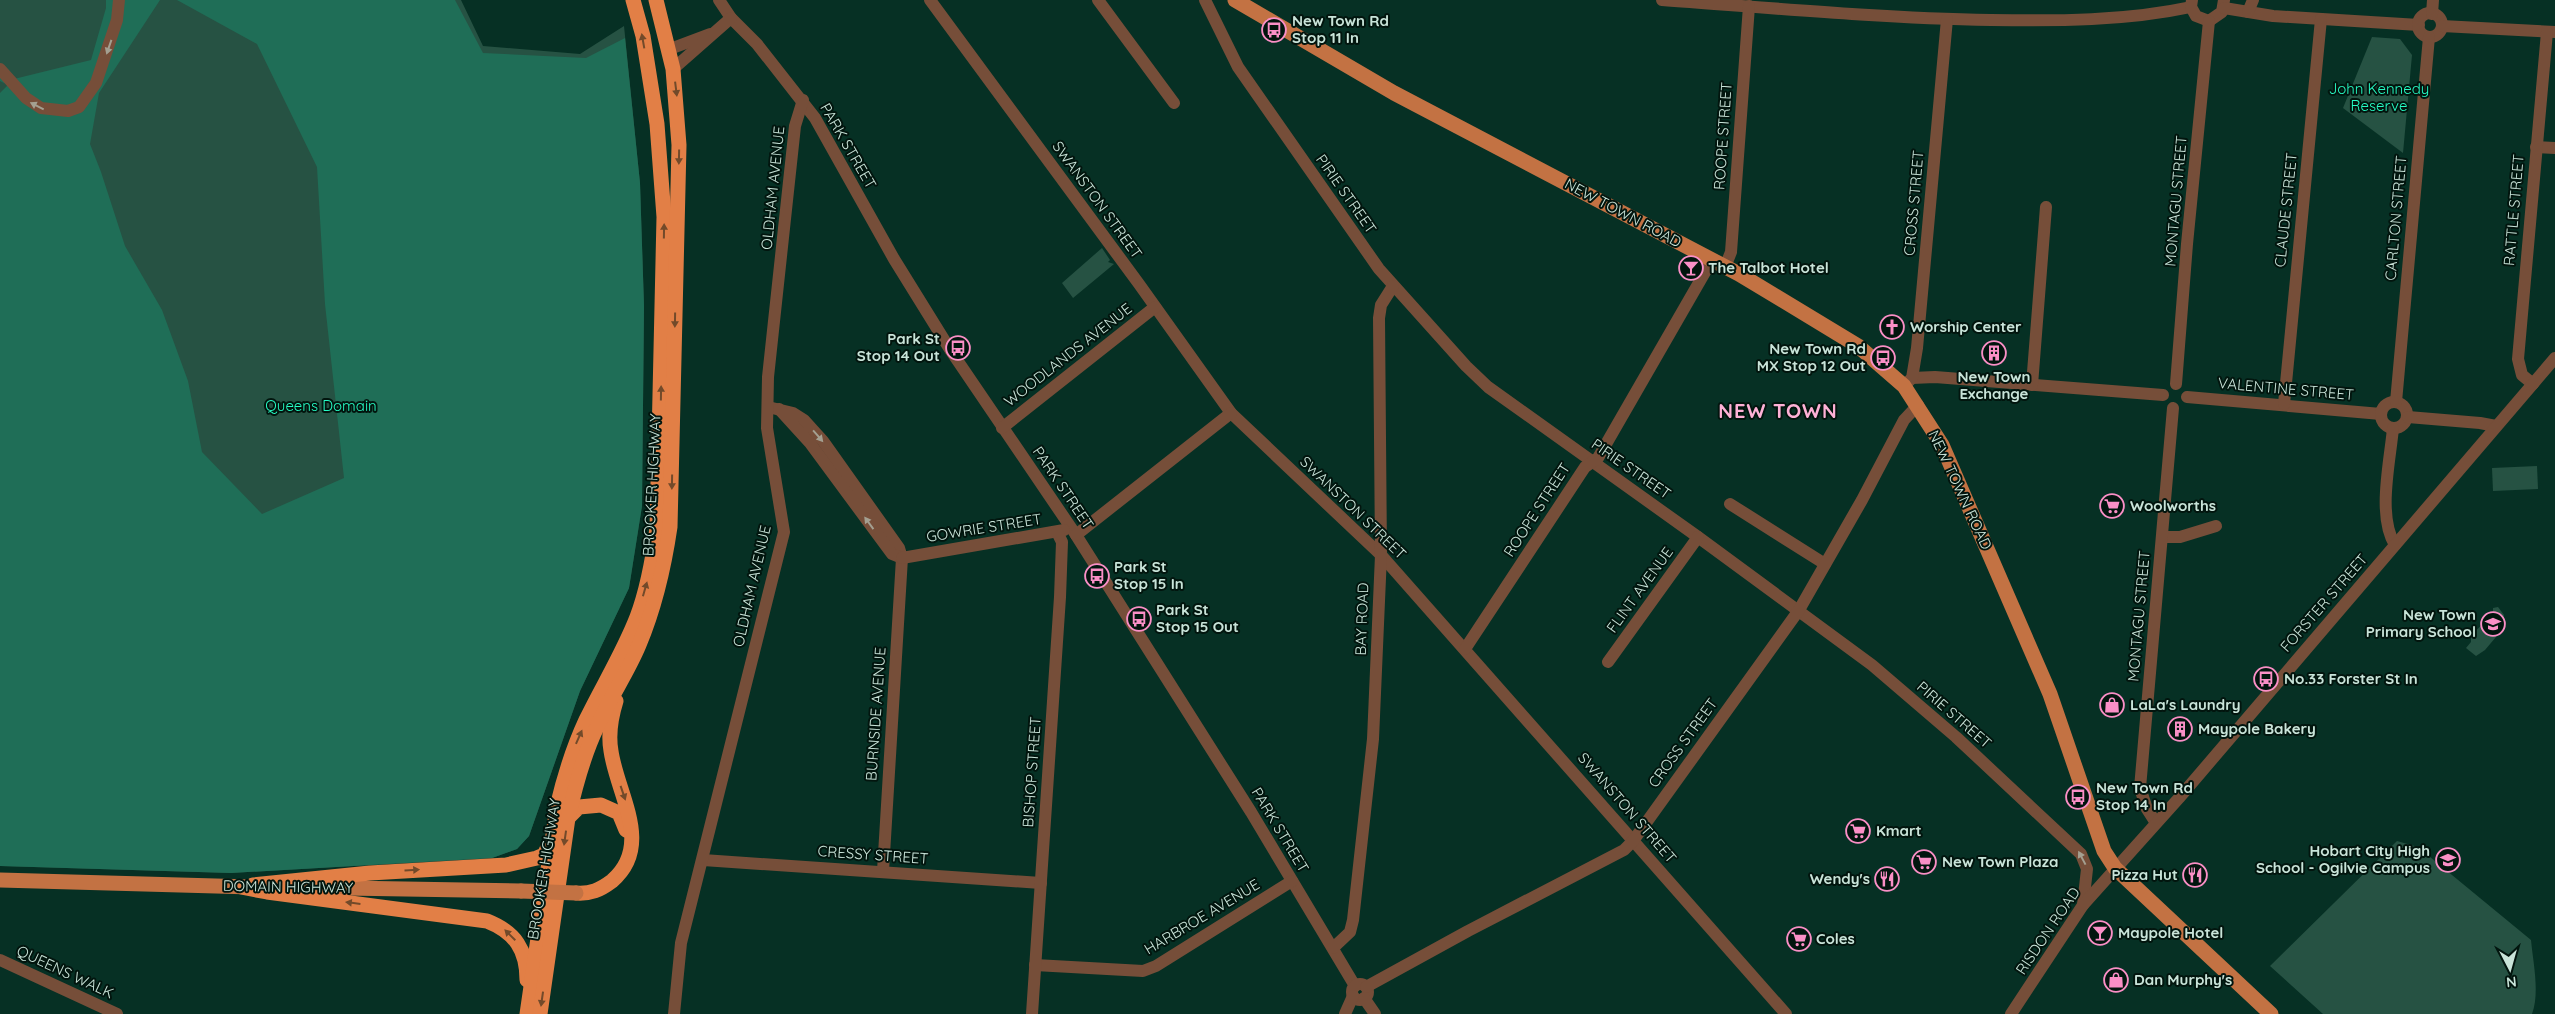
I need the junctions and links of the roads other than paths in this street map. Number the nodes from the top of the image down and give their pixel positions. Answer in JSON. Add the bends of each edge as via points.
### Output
{"nodes":[{"id":1,"x":119,"y":0,"type":"edge"},
{"id":2,"x":633,"y":0,"type":"edge"},
{"id":3,"x":656,"y":0,"type":"edge"},
{"id":4,"x":719,"y":0,"type":"edge"},
{"id":5,"x":930,"y":0,"type":"edge"},
{"id":6,"x":1098,"y":0,"type":"edge"},
{"id":7,"x":1205,"y":0,"type":"edge"},
{"id":8,"x":1235,"y":0,"type":"edge"},
{"id":9,"x":1662,"y":0,"type":"edge"},
{"id":10,"x":2434,"y":0,"type":"edge"},
{"id":11,"x":2192,"y":4,"type":"edge"},
{"id":12,"x":2224,"y":4,"type":"edge"},
{"id":13,"x":1749,"y":6,"type":"junction"},
{"id":14,"x":2251,"y":6,"type":"edge"},
{"id":15,"x":2432,"y":14,"type":"junction"},
{"id":16,"x":731,"y":18,"type":"junction"},
{"id":17,"x":1947,"y":19,"type":"junction"},
{"id":18,"x":2321,"y":19,"type":"junction"},
{"id":19,"x":2209,"y":21,"type":"junction"},
{"id":20,"x":664,"y":23,"type":"junction"},
{"id":21,"x":2419,"y":25,"type":"junction"},
{"id":22,"x":2442,"y":26,"type":"junction"},
{"id":23,"x":715,"y":32,"type":"junction"},
{"id":24,"x":2551,"y":32,"type":"edge"},
{"id":25,"x":2429,"y":37,"type":"junction"},
{"id":26,"x":694,"y":40,"type":"junction"},
{"id":27,"x":670,"y":49,"type":"junction"},
{"id":28,"x":673,"y":68,"type":"junction"},
{"id":29,"x":0,"y":69,"type":"edge"},
{"id":30,"x":803,"y":100,"type":"junction"},
{"id":31,"x":1174,"y":103,"type":"dead end"},
{"id":32,"x":657,"y":124,"type":"junction"},
{"id":33,"x":2536,"y":147,"type":"junction"},
{"id":34,"x":2555,"y":148,"type":"edge"},
{"id":35,"x":2046,"y":207,"type":"dead end"},
{"id":36,"x":1718,"y":264,"type":"junction"},
{"id":37,"x":1393,"y":286,"type":"junction"},
{"id":38,"x":1155,"y":307,"type":"junction"},
{"id":39,"x":2555,"y":358,"type":"edge"},
{"id":40,"x":1908,"y":382,"type":"junction"},
{"id":41,"x":2176,"y":384,"type":"junction"},
{"id":42,"x":2533,"y":384,"type":"junction"},
{"id":43,"x":2032,"y":386,"type":"junction"},
{"id":44,"x":2163,"y":395,"type":"junction"},
{"id":45,"x":2187,"y":397,"type":"junction"},
{"id":46,"x":2396,"y":402,"type":"junction"},
{"id":47,"x":2284,"y":404,"type":"junction"},
{"id":48,"x":1918,"y":405,"type":"junction"},
{"id":49,"x":774,"y":408,"type":"junction"},
{"id":50,"x":2173,"y":408,"type":"junction"},
{"id":51,"x":1231,"y":413,"type":"junction"},
{"id":52,"x":2381,"y":414,"type":"junction"},
{"id":53,"x":2408,"y":417,"type":"junction"},
{"id":54,"x":2496,"y":426,"type":"junction"},
{"id":55,"x":1002,"y":428,"type":"junction"},
{"id":56,"x":2394,"y":428,"type":"junction"},
{"id":57,"x":1593,"y":463,"type":"junction"},
{"id":58,"x":1730,"y":504,"type":"dead end"},
{"id":59,"x":2216,"y":526,"type":"dead end"},
{"id":60,"x":1073,"y":531,"type":"junction"},
{"id":61,"x":1057,"y":532,"type":"junction"},
{"id":62,"x":1698,"y":536,"type":"junction"},
{"id":63,"x":2163,"y":537,"type":"junction"},
{"id":64,"x":2395,"y":545,"type":"junction"},
{"id":65,"x":1381,"y":555,"type":"junction"},
{"id":66,"x":902,"y":558,"type":"junction"},
{"id":67,"x":1825,"y":564,"type":"junction"},
{"id":68,"x":1799,"y":610,"type":"junction"},
{"id":69,"x":1465,"y":649,"type":"junction"},
{"id":70,"x":1608,"y":662,"type":"dead end"},
{"id":71,"x":630,"y":663,"type":"junction"},
{"id":72,"x":568,"y":818,"type":"junction"},
{"id":73,"x":2156,"y":823,"type":"junction"},
{"id":74,"x":554,"y":833,"type":"junction"},
{"id":75,"x":1634,"y":841,"type":"junction"},
{"id":76,"x":703,"y":860,"type":"junction"},
{"id":77,"x":2115,"y":868,"type":"junction"},
{"id":78,"x":882,"y":871,"type":"junction"},
{"id":79,"x":0,"y":880,"type":"edge"},
{"id":80,"x":1292,"y":881,"type":"junction"},
{"id":81,"x":1040,"y":883,"type":"junction"},
{"id":82,"x":241,"y":886,"type":"junction"},
{"id":83,"x":576,"y":893,"type":"junction"},
{"id":84,"x":2084,"y":905,"type":"junction"},
{"id":85,"x":1334,"y":948,"type":"junction"},
{"id":86,"x":0,"y":960,"type":"edge"},
{"id":87,"x":1035,"y":965,"type":"junction"},
{"id":88,"x":1360,"y":992,"type":"junction"},
{"id":89,"x":117,"y":1014,"type":"edge"},
{"id":90,"x":527,"y":1014,"type":"edge"},
{"id":91,"x":540,"y":1014,"type":"edge"},
{"id":92,"x":674,"y":1014,"type":"edge"},
{"id":93,"x":1032,"y":1014,"type":"edge"},
{"id":94,"x":1345,"y":1014,"type":"edge"},
{"id":95,"x":1375,"y":1014,"type":"edge"},
{"id":96,"x":1786,"y":1014,"type":"edge"},
{"id":97,"x":2011,"y":1014,"type":"edge"},
{"id":98,"x":2271,"y":1014,"type":"edge"}],
"edges":[{"from":1,"to":29,"type":"street","one_way":true,"via":[[117,20],[96,83],[79,107],[68,111],[41,108],[26,98]]},
{"from":32,"to":2,"type":"highway","name":"BROOKER HIGHWAY","one_way":true,"via":[[643,36]]},
{"from":3,"to":20,"type":"highway","name":"BROOKER HIGHWAY"},
{"from":4,"to":16,"type":"street","name":"PARK STREET"},
{"from":5,"to":38,"type":"street","name":"SWANSTON STREET"},
{"from":6,"to":31,"type":"street"},
{"from":7,"to":37,"type":"street","name":"PIRIE STREET","via":[[1238,67]]},
{"from":8,"to":36,"type":"main road","name":"NEW TOWN ROAD","via":[[1394,93]]},
{"from":9,"to":13,"type":"street"},
{"from":10,"to":15,"type":"street"},
{"from":11,"to":17,"type":"street","via":[[2159,14],[2069,20]]},
{"from":11,"to":19,"type":"street","via":[[2200,19]]},
{"from":12,"to":14,"type":"street"},
{"from":12,"to":19,"type":"street","via":[[2219,16]]},
{"from":13,"to":17,"type":"street"},
{"from":13,"to":36,"type":"street","name":"ROOPE STREET","via":[[1731,252]]},
{"from":14,"to":18,"type":"street"},
{"from":15,"to":21,"type":"street","via":[[2423,16]]},
{"from":15,"to":22,"type":"street"},
{"from":16,"to":23,"type":"street"},
{"from":16,"to":30,"type":"street","name":"PARK STREET"},
{"from":17,"to":40,"type":"street","name":"CROSS STREET","via":[[1917,348]]},
{"from":18,"to":21,"type":"street"},
{"from":18,"to":47,"type":"street","name":"CLAUDE STREET"},
{"from":19,"to":41,"type":"street","name":"MONTAGU STREET"},
{"from":20,"to":26,"type":"street","via":[[676,38]]},
{"from":20,"to":27,"type":"highway","name":"BROOKER HIGHWAY"},
{"from":21,"to":25,"type":"street","via":[[2420,32]]},
{"from":22,"to":24,"type":"street"},
{"from":22,"to":25,"type":"street","via":[[2438,34]]},
{"from":23,"to":26,"type":"street"},
{"from":23,"to":28,"type":"street"},
{"from":24,"to":33,"type":"street","name":"RATTLE STREET"},
{"from":25,"to":46,"type":"street","name":"CARLTON STREET"},
{"from":26,"to":27,"type":"street"},
{"from":27,"to":28,"type":"highway","name":"BROOKER HIGHWAY"},
{"from":27,"to":32,"type":"highway","via":[[658,66],[660,109]]},
{"from":28,"to":71,"type":"highway","name":"BROOKER HIGHWAY","one_way":true,"via":[[679,145],[670,527],[659,590]]},
{"from":30,"to":49,"type":"street","name":"OLDHAM AVENUE","via":[[795,126],[768,377]]},
{"from":30,"to":55,"type":"street","name":"PARK STREET","via":[[894,259]]},
{"from":74,"to":32,"type":"highway","name":"BROOKER HIGHWAY","one_way":true,"via":[[557,807],[574,747],[637,616],[653,553],[659,498],[664,217]]},
{"from":33,"to":34,"type":"street"},
{"from":33,"to":42,"type":"street","name":"RATTLE STREET","via":[[2518,359],[2522,375]]},
{"from":35,"to":43,"type":"street"},
{"from":36,"to":40,"type":"main road","name":"NEW TOWN ROAD","via":[[1858,346]]},
{"from":36,"to":57,"type":"street","name":"ROOPE STREET"},
{"from":37,"to":57,"type":"street","name":"PIRIE STREET","via":[[1488,386]]},
{"from":37,"to":65,"type":"street","name":"BAY ROAD","via":[[1381,305],[1379,318]]},
{"from":38,"to":51,"type":"street","name":"SWANSTON STREET"},
{"from":38,"to":55,"type":"street","name":"WOODLANDS AVENUE"},
{"from":39,"to":42,"type":"street","name":"FORSTER STREET"},
{"from":40,"to":43,"type":"street","via":[[1935,377]]},
{"from":40,"to":48,"type":"main road","name":"NEW TOWN ROAD"},
{"from":41,"to":44,"type":"street","via":[[2169,385]]},
{"from":41,"to":45,"type":"street","via":[[2183,387]]},
{"from":42,"to":54,"type":"street","name":"FORSTER STREET"},
{"from":43,"to":44,"type":"street"},
{"from":44,"to":50,"type":"street","via":[[2167,405]]},
{"from":45,"to":47,"type":"street","name":"VALENTINE STREET"},
{"from":45,"to":50,"type":"street","via":[[2183,405]]},
{"from":46,"to":52,"type":"street","via":[[2385,406]]},
{"from":46,"to":53,"type":"street","via":[[2406,408]]},
{"from":47,"to":52,"type":"street","name":"VALENTINE STREET"},
{"from":48,"to":67,"type":"street","name":"CROSS STREET","via":[[1904,420]]},
{"from":48,"to":77,"type":"main road","name":"NEW TOWN ROAD","via":[[1942,445],[2050,694],[2097,834]]},
{"from":49,"to":66,"type":"street","via":[[810,443],[892,554]]},
{"from":49,"to":76,"type":"street","name":"OLDHAM AVENUE","via":[[767,428],[784,532]]},
{"from":50,"to":63,"type":"street","name":"MONTAGU STREET"},
{"from":51,"to":60,"type":"street"},
{"from":51,"to":65,"type":"street","name":"SWANSTON STREET"},
{"from":52,"to":56,"type":"street","via":[[2383,422]]},
{"from":53,"to":54,"type":"street"},
{"from":53,"to":56,"type":"street","via":[[2404,424]]},
{"from":54,"to":64,"type":"street","name":"FORSTER STREET"},
{"from":55,"to":60,"type":"street","name":"PARK STREET"},
{"from":56,"to":64,"type":"street","via":[[2386,518],[2389,536]]},
{"from":57,"to":62,"type":"street","name":"PIRIE STREET"},
{"from":57,"to":69,"type":"street","name":"ROOPE STREET","via":[[1585,467]]},
{"from":58,"to":67,"type":"street"},
{"from":59,"to":63,"type":"street","via":[[2180,537]]},
{"from":60,"to":61,"type":"street","name":"GOWRIE STREET"},
{"from":60,"to":80,"type":"street","name":"PARK STREET"},
{"from":61,"to":66,"type":"street","name":"GOWRIE STREET"},
{"from":61,"to":81,"type":"street","name":"BISHOP STREET","via":[[1062,542],[1060,597]]},
{"from":62,"to":68,"type":"street","name":"PIRIE STREET"},
{"from":62,"to":70,"type":"street","name":"FLINT AVENUE"},
{"from":63,"to":73,"type":"street","name":"MONTAGU STREET","via":[[2140,788],[2146,809]]},
{"from":64,"to":73,"type":"street","name":"FORSTER STREET"},
{"from":65,"to":69,"type":"street","name":"SWANSTON STREET"},
{"from":65,"to":85,"type":"street","name":"BAY ROAD","via":[[1373,739],[1353,920],[1350,932]]},
{"from":66,"to":78,"type":"street","name":"BURNSIDE AVENUE"},
{"from":67,"to":68,"type":"street","name":"CROSS STREET"},
{"from":68,"to":75,"type":"street","name":"CROSS STREET"},
{"from":84,"to":68,"type":"street","name":"PIRIE STREET","one_way":true,"via":[[2087,869],[2081,854],[1956,737],[1872,665]]},
{"from":69,"to":75,"type":"street","name":"SWANSTON STREET"},
{"from":71,"to":72,"type":"highway","name":"BROOKER HIGHWAY","via":[[597,726]]},
{"from":71,"to":83,"type":"highway","one_way":true,"via":[[630,672],[613,711],[610,731],[616,773],[630,818],[632,844],[621,870],[610,882],[594,892]]},
{"from":72,"to":83,"type":"highway","via":[[579,807],[601,805],[619,813],[626,832],[624,850],[614,868],[596,884]]},
{"from":72,"to":91,"type":"highway","name":"BROOKER HIGHWAY","one_way":true},
{"from":73,"to":77,"type":"street","name":"FORSTER STREET"},
{"from":82,"to":74,"type":"highway","one_way":true,"via":[[351,874],[506,865],[544,854]]},
{"from":74,"to":90,"type":"highway","name":"BROOKER HIGHWAY"},
{"from":75,"to":88,"type":"street","name":"CROSS STREET","via":[[1624,850],[1468,931]]},
{"from":75,"to":96,"type":"street","name":"SWANSTON STREET"},
{"from":76,"to":78,"type":"street","name":"CRESSY STREET"},
{"from":76,"to":92,"type":"street","name":"OLDHAM AVENUE","via":[[681,943]]},
{"from":77,"to":84,"type":"street","name":"RISDON ROAD"},
{"from":77,"to":98,"type":"main road","name":"NEW TOWN ROAD"},
{"from":78,"to":81,"type":"street","name":"CRESSY STREET"},
{"from":79,"to":82,"type":"main road","name":"DOMAIN HIGHWAY"},
{"from":80,"to":85,"type":"street","name":"PARK STREET"},
{"from":80,"to":87,"type":"street","name":"HARBROE AVENUE","via":[[1143,971]]},
{"from":81,"to":87,"type":"street","name":"BISHOP STREET"},
{"from":82,"to":83,"type":"main road","name":"DOMAIN HIGHWAY","bridge":true},
{"from":90,"to":82,"type":"highway","one_way":true,"via":[[524,959],[512,935],[500,926],[463,917]]},
{"from":84,"to":97,"type":"street","name":"RISDON ROAD"},
{"from":85,"to":88,"type":"street","name":"PARK STREET"},
{"from":86,"to":89,"type":"street","name":"QUEENS WALK"},
{"from":87,"to":93,"type":"street","name":"BISHOP STREET"},
{"from":88,"to":94,"type":"street"},
{"from":88,"to":95,"type":"street","name":"PARK STREET"}]}
